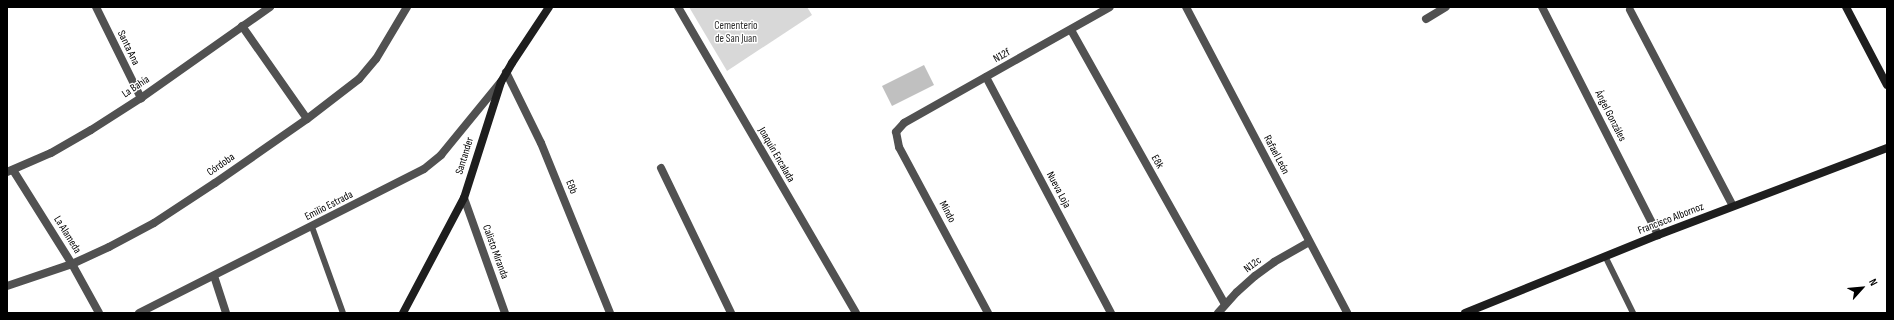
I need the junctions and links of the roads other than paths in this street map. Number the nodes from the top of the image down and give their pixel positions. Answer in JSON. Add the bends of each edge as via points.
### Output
{"nodes":[{"id":1,"x":96,"y":7,"type":"edge"},
{"id":2,"x":270,"y":7,"type":"edge"},
{"id":3,"x":407,"y":7,"type":"edge"},
{"id":4,"x":549,"y":7,"type":"edge"},
{"id":5,"x":678,"y":7,"type":"edge"},
{"id":6,"x":1110,"y":7,"type":"edge"},
{"id":7,"x":1186,"y":7,"type":"edge"},
{"id":8,"x":1446,"y":7,"type":"edge"},
{"id":9,"x":1542,"y":7,"type":"edge"},
{"id":10,"x":1846,"y":7,"type":"edge"},
{"id":11,"x":1630,"y":10,"type":"dead end"},
{"id":12,"x":1426,"y":19,"type":"dead end"},
{"id":13,"x":242,"y":26,"type":"junction"},
{"id":14,"x":1070,"y":30,"type":"junction"},
{"id":15,"x":506,"y":72,"type":"junction"},
{"id":16,"x":986,"y":77,"type":"junction"},
{"id":17,"x":501,"y":82,"type":"junction"},
{"id":18,"x":1887,"y":85,"type":"edge"},
{"id":19,"x":141,"y":98,"type":"junction"},
{"id":20,"x":307,"y":119,"type":"junction"},
{"id":21,"x":904,"y":123,"type":"joint"},
{"id":22,"x":1887,"y":148,"type":"edge"},
{"id":23,"x":661,"y":168,"type":"dead end"},
{"id":24,"x":10,"y":171,"type":"edge"},
{"id":25,"x":464,"y":198,"type":"junction"},
{"id":26,"x":1734,"y":206,"type":"junction"},
{"id":27,"x":312,"y":227,"type":"junction"},
{"id":28,"x":1658,"y":236,"type":"junction"},
{"id":29,"x":1309,"y":242,"type":"junction"},
{"id":30,"x":1605,"y":256,"type":"junction"},
{"id":31,"x":72,"y":264,"type":"junction"},
{"id":32,"x":214,"y":276,"type":"junction"},
{"id":33,"x":7,"y":286,"type":"edge"},
{"id":34,"x":1225,"y":304,"type":"junction"},
{"id":35,"x":99,"y":313,"type":"edge"},
{"id":36,"x":139,"y":313,"type":"edge"},
{"id":37,"x":226,"y":313,"type":"edge"},
{"id":38,"x":342,"y":313,"type":"edge"},
{"id":39,"x":403,"y":313,"type":"edge"},
{"id":40,"x":505,"y":313,"type":"edge"},
{"id":41,"x":610,"y":313,"type":"edge"},
{"id":42,"x":731,"y":313,"type":"edge"},
{"id":43,"x":856,"y":313,"type":"edge"},
{"id":44,"x":988,"y":313,"type":"edge"},
{"id":45,"x":1111,"y":313,"type":"edge"},
{"id":46,"x":1218,"y":313,"type":"edge"},
{"id":47,"x":1347,"y":313,"type":"edge"},
{"id":48,"x":1465,"y":313,"type":"edge"},
{"id":49,"x":1633,"y":313,"type":"edge"}],
"edges":[{"from":1,"to":19,"type":"street","name":"Santa Ana"},
{"from":2,"to":13,"type":"street","name":"La Bahía"},
{"from":3,"to":20,"type":"street","name":"Córdoba","via":[[368,70]]},
{"from":4,"to":15,"type":"street","name":"Santander"},
{"from":5,"to":43,"type":"street","name":"Joaquín Encalada"},
{"from":6,"to":14,"type":"street","name":"N12f"},
{"from":7,"to":29,"type":"street","name":"Rafael León"},
{"from":8,"to":12,"type":"street"},
{"from":9,"to":28,"type":"street","name":"Ángel Gonzáles"},
{"from":10,"to":18,"type":"street"},
{"from":11,"to":26,"type":"street","via":[[1724,192]]},
{"from":13,"to":19,"type":"street","name":"La Bahía"},
{"from":13,"to":20,"type":"street"},
{"from":14,"to":16,"type":"street","name":"N12f"},
{"from":14,"to":34,"type":"street","name":"E8k"},
{"from":15,"to":17,"type":"street","name":"Santander"},
{"from":15,"to":41,"type":"street","name":"E8b","via":[[541,144]]},
{"from":16,"to":21,"type":"street","name":"N12f"},
{"from":16,"to":45,"type":"street","name":"Nueva Loja"},
{"from":17,"to":25,"type":"street","name":"Santander"},
{"from":17,"to":27,"type":"street","name":"Emilio Estrada","via":[[441,155],[424,169]]},
{"from":19,"to":24,"type":"street","name":"La Bahía","via":[[58,150]]},
{"from":20,"to":31,"type":"street","name":"Córdoba","via":[[154,223]]},
{"from":21,"to":44,"type":"street","name":"Mindo","via":[[896,132],[899,146]]},
{"from":22,"to":26,"type":"street","name":"Francisco Albornoz"},
{"from":23,"to":42,"type":"street"},
{"from":24,"to":31,"type":"street","name":"La Alameda"},
{"from":25,"to":39,"type":"street","name":"Santander"},
{"from":25,"to":40,"type":"street","name":"Calisto Miranda"},
{"from":26,"to":28,"type":"street","name":"Francisco Albornoz"},
{"from":27,"to":32,"type":"street","name":"Emilio Estrada"},
{"from":27,"to":38,"type":"lane"},
{"from":28,"to":30,"type":"street","name":"Francisco Albornoz"},
{"from":29,"to":34,"type":"street","name":"N12c","via":[[1274,262]]},
{"from":29,"to":47,"type":"street","name":"Rafael León"},
{"from":30,"to":48,"type":"street","name":"Francisco Albornoz"},
{"from":30,"to":49,"type":"lane"},
{"from":31,"to":33,"type":"street","name":"Córdoba"},
{"from":31,"to":35,"type":"street","name":"La Alameda"},
{"from":32,"to":36,"type":"street","name":"Emilio Estrada"},
{"from":32,"to":37,"type":"street"},
{"from":34,"to":46,"type":"street","name":"N12c"}]}
